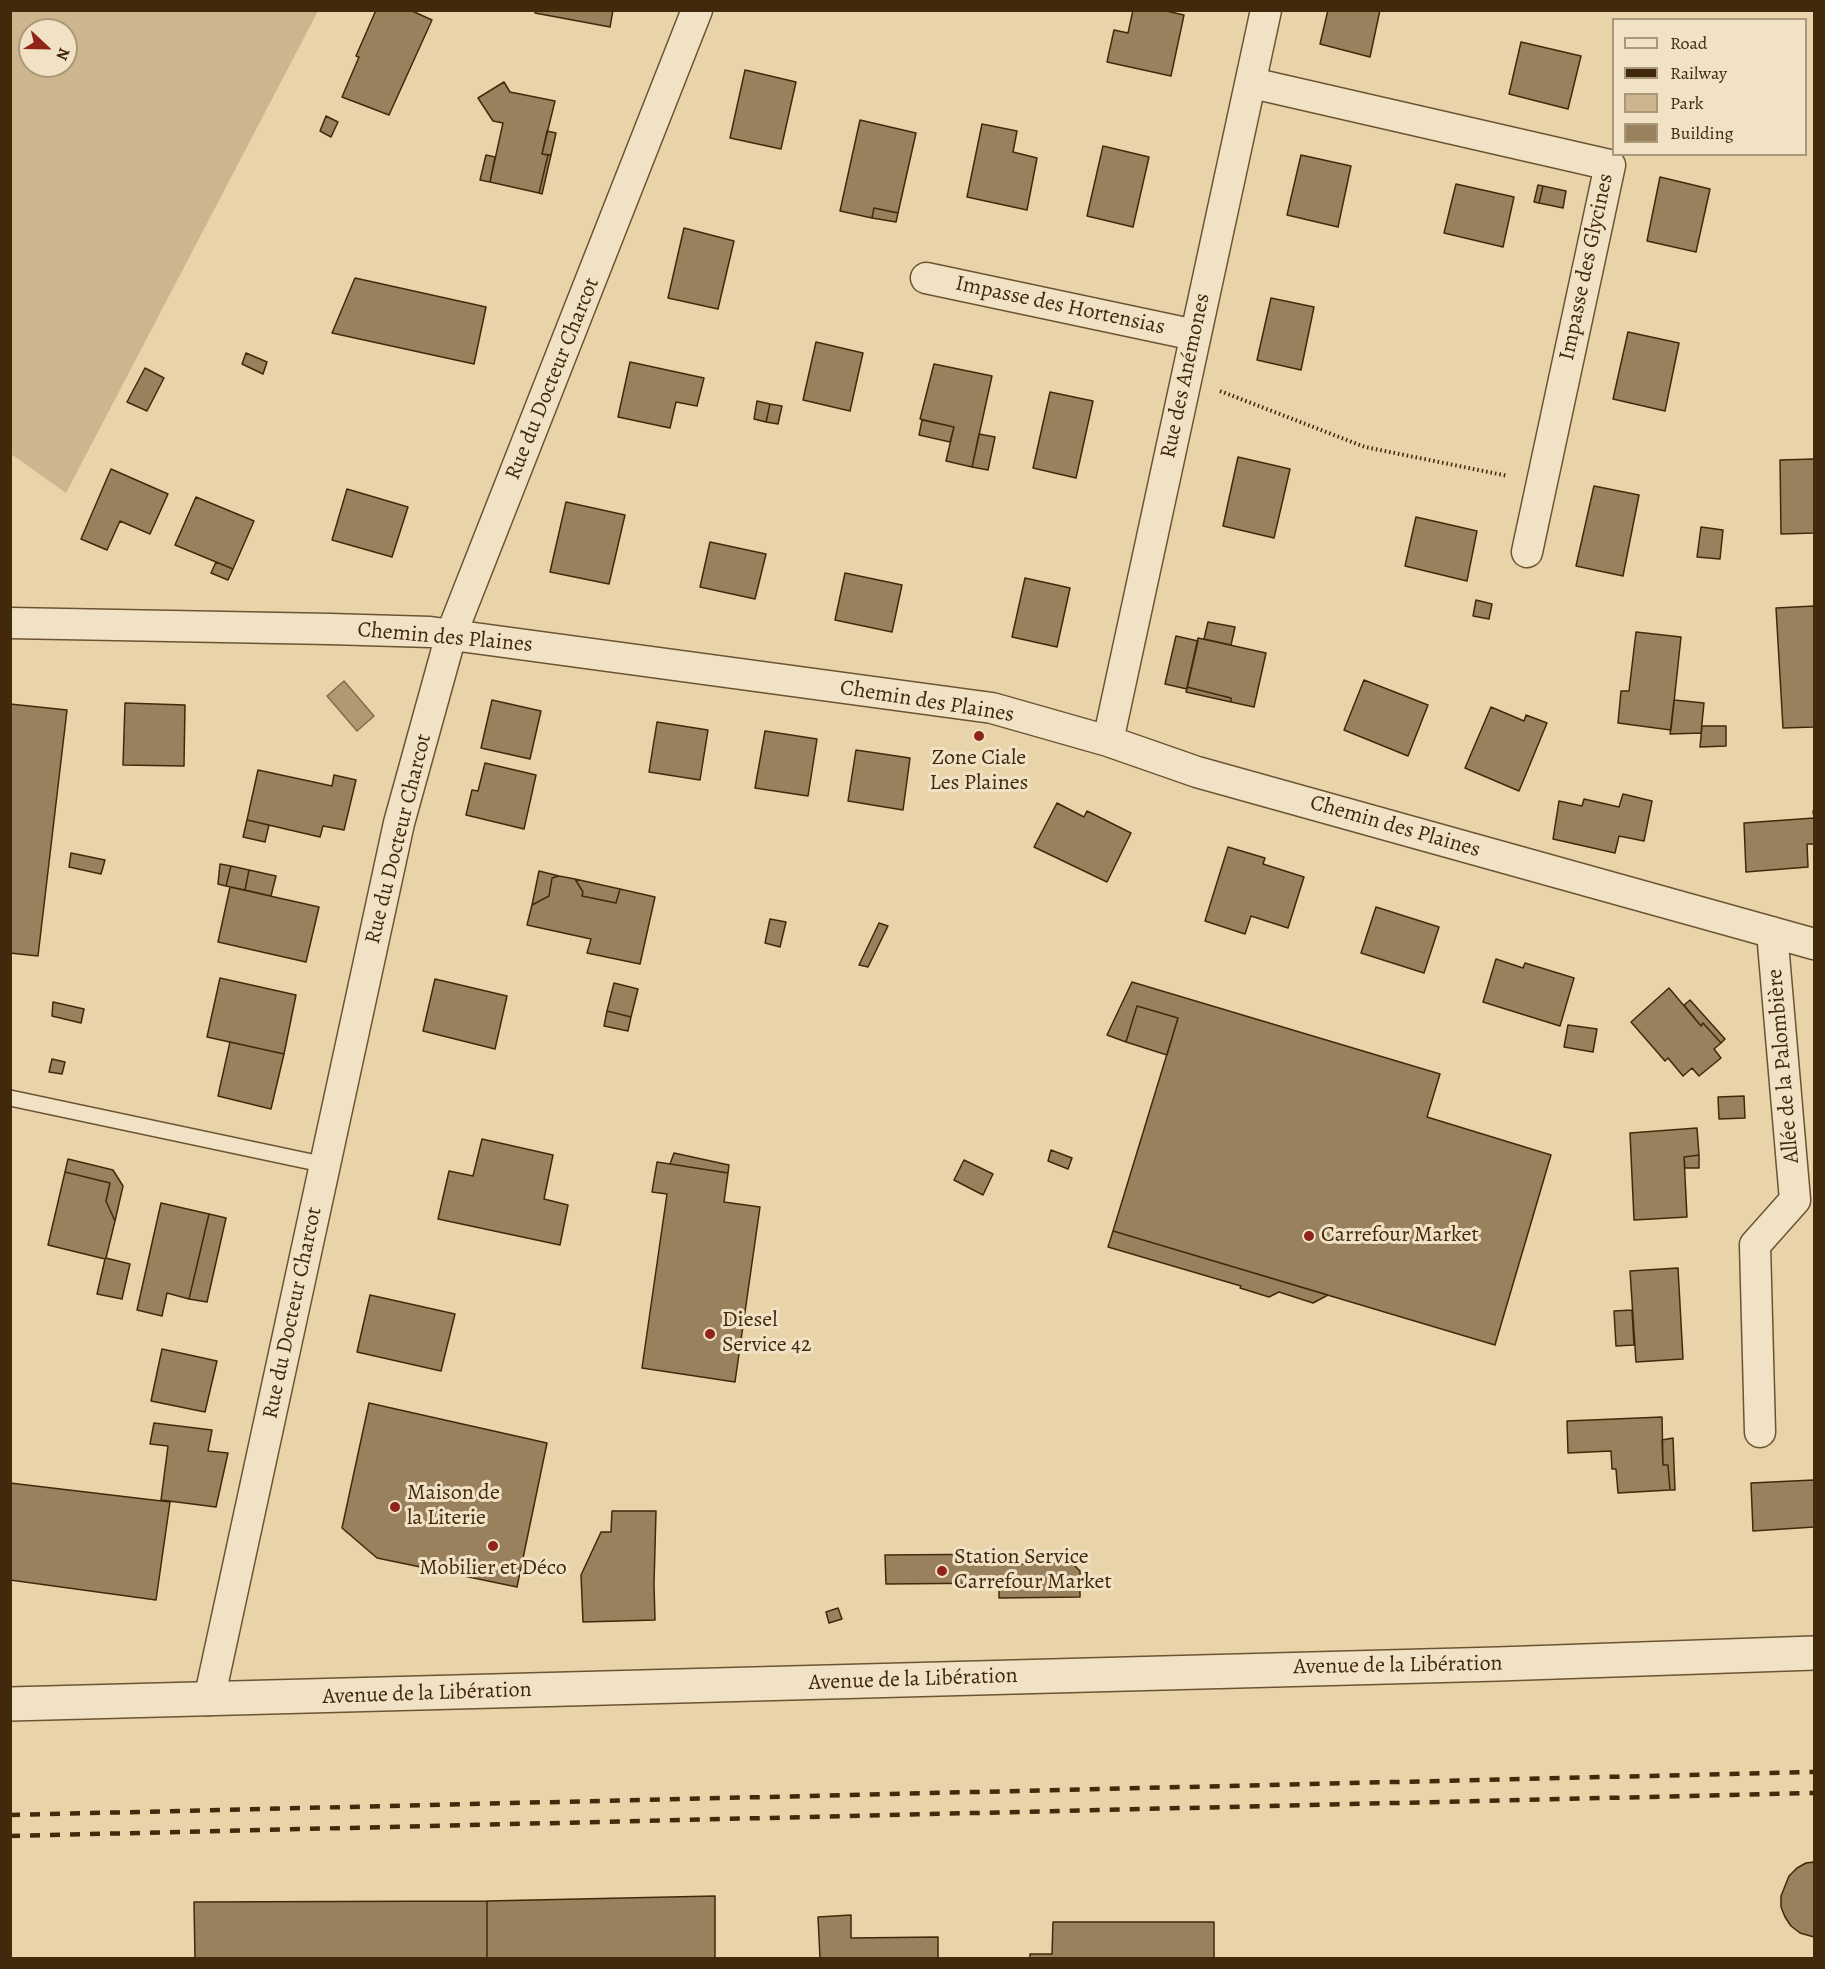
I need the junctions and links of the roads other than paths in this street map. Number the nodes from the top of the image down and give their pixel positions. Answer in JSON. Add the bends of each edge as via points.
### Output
{"nodes":[{"id":1,"x":697,"y":10,"type":"edge"},
{"id":2,"x":1266,"y":10,"type":"edge"},
{"id":3,"x":1252,"y":83,"type":"junction"},
{"id":4,"x":926,"y":278,"type":"dead end"},
{"id":5,"x":1195,"y":335,"type":"junction"},
{"id":6,"x":1527,"y":552,"type":"dead end"},
{"id":7,"x":10,"y":623,"type":"edge"},
{"id":8,"x":451,"y":635,"type":"junction"},
{"id":9,"x":1108,"y":741,"type":"junction"},
{"id":10,"x":1772,"y":932,"type":"junction"},
{"id":11,"x":1815,"y":944,"type":"edge"},
{"id":12,"x":10,"y":1098,"type":"edge"},
{"id":13,"x":326,"y":1166,"type":"junction"},
{"id":14,"x":1805,"y":1205,"type":"edge"},
{"id":15,"x":1760,"y":1432,"type":"dead end"},
{"id":16,"x":1815,"y":1653,"type":"edge"},
{"id":17,"x":209,"y":1700,"type":"junction"},
{"id":18,"x":10,"y":1704,"type":"edge"}],
"edges":[{"from":1,"to":8,"type":"street","name":"Rue du Docteur Charcot"},
{"from":2,"to":3,"type":"street","name":"Rue des Anémones"},
{"from":3,"to":5,"type":"street","name":"Rue des Anémones"},
{"from":3,"to":6,"type":"street","name":"Impasse des Glycines","via":[[1610,165]]},
{"from":4,"to":5,"type":"street","name":"Impasse des Hortensias"},
{"from":5,"to":9,"type":"street","name":"Rue des Anémones"},
{"from":7,"to":8,"type":"street","name":"Chemin des Plaines","via":[[330,628]]},
{"from":8,"to":9,"type":"street","name":"Chemin des Plaines","via":[[992,708]]},
{"from":8,"to":13,"type":"street","name":"Rue du Docteur Charcot","via":[[399,823]]},
{"from":9,"to":10,"type":"street","name":"Chemin des Plaines","via":[[1197,772]]},
{"from":10,"to":11,"type":"street","name":"Chemin des Plaines"},
{"from":10,"to":14,"type":"street","name":"Allée de la Palombière"},
{"from":12,"to":13,"type":"lane"},
{"from":13,"to":17,"type":"street","name":"Rue du Docteur Charcot"},
{"from":14,"to":15,"type":"street","name":"Allée de la Palombière","via":[[1755,1245]]},
{"from":16,"to":17,"type":"street","name":"Avenue de la Libération"},
{"from":17,"to":18,"type":"street","name":"Avenue de la Libération"}]}
